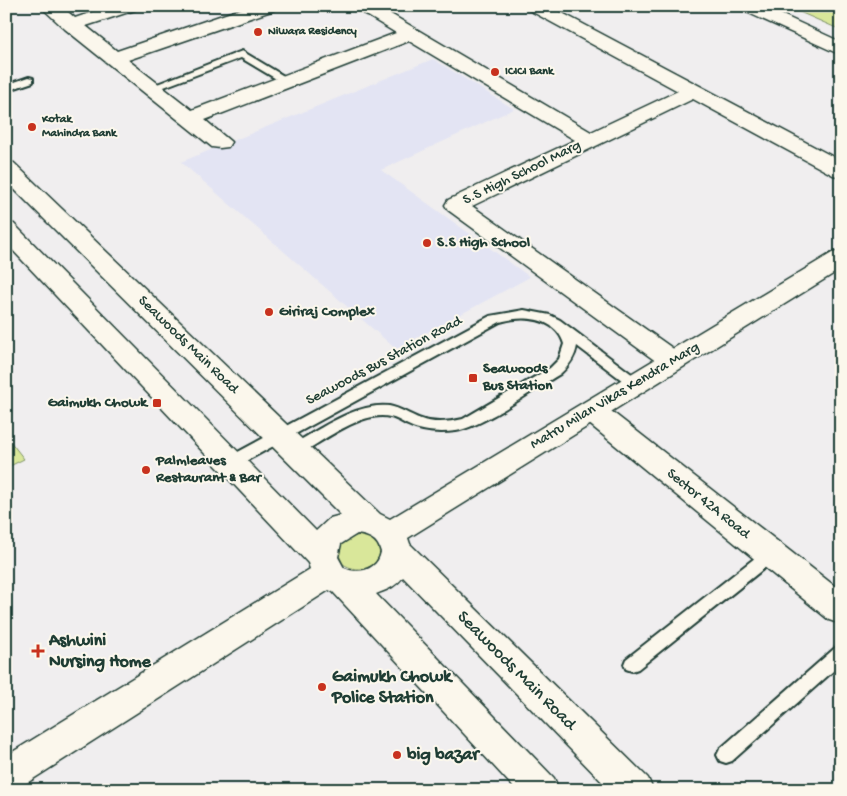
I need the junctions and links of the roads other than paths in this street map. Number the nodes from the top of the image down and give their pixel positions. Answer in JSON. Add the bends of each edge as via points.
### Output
{"nodes":[{"id":1,"x":49,"y":6,"type":"edge"},
{"id":2,"x":129,"y":6,"type":"edge"},
{"id":3,"x":268,"y":6,"type":"edge"},
{"id":4,"x":364,"y":6,"type":"edge"},
{"id":5,"x":568,"y":6,"type":"edge"},
{"id":6,"x":782,"y":6,"type":"edge"},
{"id":7,"x":759,"y":8,"type":"edge"},
{"id":8,"x":542,"y":10,"type":"edge"},
{"id":9,"x":72,"y":25,"type":"junction"},
{"id":10,"x":410,"y":34,"type":"junction"},
{"id":11,"x":841,"y":34,"type":"edge"},
{"id":12,"x":841,"y":49,"type":"edge"},
{"id":13,"x":114,"y":58,"type":"junction"},
{"id":14,"x":29,"y":80,"type":"dead end"},
{"id":15,"x":287,"y":81,"type":"junction"},
{"id":16,"x":6,"y":88,"type":"edge"},
{"id":17,"x":152,"y":88,"type":"junction"},
{"id":18,"x":693,"y":91,"type":"junction"},
{"id":19,"x":190,"y":118,"type":"junction"},
{"id":20,"x":590,"y":140,"type":"junction"},
{"id":21,"x":220,"y":142,"type":"dead end"},
{"id":22,"x":6,"y":168,"type":"edge"},
{"id":23,"x":841,"y":170,"type":"edge"},
{"id":24,"x":6,"y":229,"type":"edge"},
{"id":25,"x":841,"y":258,"type":"edge"},
{"id":26,"x":559,"y":325,"type":"junction"},
{"id":27,"x":673,"y":361,"type":"junction"},
{"id":28,"x":636,"y":384,"type":"junction"},
{"id":29,"x":592,"y":411,"type":"junction"},
{"id":30,"x":288,"y":443,"type":"junction"},
{"id":31,"x":230,"y":463,"type":"junction"},
{"id":32,"x":385,"y":536,"type":"junction"},
{"id":33,"x":771,"y":554,"type":"junction"},
{"id":34,"x":332,"y":571,"type":"junction"},
{"id":35,"x":835,"y":596,"type":"edge"},
{"id":36,"x":841,"y":653,"type":"edge"},
{"id":37,"x":632,"y":664,"type":"dead end"},
{"id":38,"x":726,"y":755,"type":"dead end"},
{"id":39,"x":6,"y":776,"type":"edge"},
{"id":40,"x":541,"y":790,"type":"edge"},
{"id":41,"x":634,"y":790,"type":"edge"}],
"edges":[{"from":1,"to":9,"type":"street"},
{"from":2,"to":9,"type":"street"},
{"from":3,"to":13,"type":"street"},
{"from":4,"to":10,"type":"street"},
{"from":5,"to":8,"type":"street"},
{"from":6,"to":11,"type":"street"},
{"from":7,"to":12,"type":"street"},
{"from":8,"to":18,"type":"street"},
{"from":9,"to":13,"type":"street"},
{"from":10,"to":15,"type":"street"},
{"from":10,"to":20,"type":"street"},
{"from":13,"to":17,"type":"street"},
{"from":14,"to":16,"type":"lane"},
{"from":15,"to":17,"type":"lane","via":[[242,54]]},
{"from":15,"to":19,"type":"street"},
{"from":17,"to":19,"type":"street"},
{"from":18,"to":20,"type":"street","name":"S.S High School Marg"},
{"from":18,"to":23,"type":"street"},
{"from":19,"to":21,"type":"street"},
{"from":20,"to":27,"type":"street","name":"S.S High School Marg","via":[[456,205]]},
{"from":22,"to":30,"type":"street","name":"Seawoods Main Road"},
{"from":24,"to":31,"type":"street"},
{"from":25,"to":27,"type":"street","name":"Matru Milan Vikas Kendra Marg"},
{"from":26,"to":28,"type":"lane","name":"Seawoods Bus Station Road"},
{"from":26,"to":30,"type":"lane","name":"Seawoods Bus Station Road","via":[[535,315],[507,315],[495,319]]},
{"from":26,"to":30,"type":"lane","name":"Seawoods Bus Station Road","via":[[571,344],[565,363],[467,423],[436,427],[393,412],[372,412]]},
{"from":27,"to":28,"type":"street","name":"Matru Milan Vikas Kendra Marg"},
{"from":28,"to":29,"type":"street","name":"Matru Milan Vikas Kendra Marg"},
{"from":29,"to":32,"type":"street","name":"Matru Milan Vikas Kendra Marg"},
{"from":29,"to":33,"type":"street","name":"Sector 42A Road"},
{"from":30,"to":31,"type":"lane","name":"Seawoods Bus Station Road"},
{"from":30,"to":32,"type":"street","name":"Seawoods Main Road"},
{"from":31,"to":34,"type":"street"},
{"from":32,"to":34,"type":"street","via":[[351,523],[335,530],[324,543]]},
{"from":32,"to":34,"type":"street","via":[[393,565],[383,576],[361,584]]},
{"from":32,"to":41,"type":"street","name":"Seawoods Main Road"},
{"from":33,"to":35,"type":"street","name":"Sector 42A Road"},
{"from":33,"to":37,"type":"lane"},
{"from":34,"to":39,"type":"street"},
{"from":34,"to":40,"type":"street"},
{"from":36,"to":38,"type":"lane"}]}
